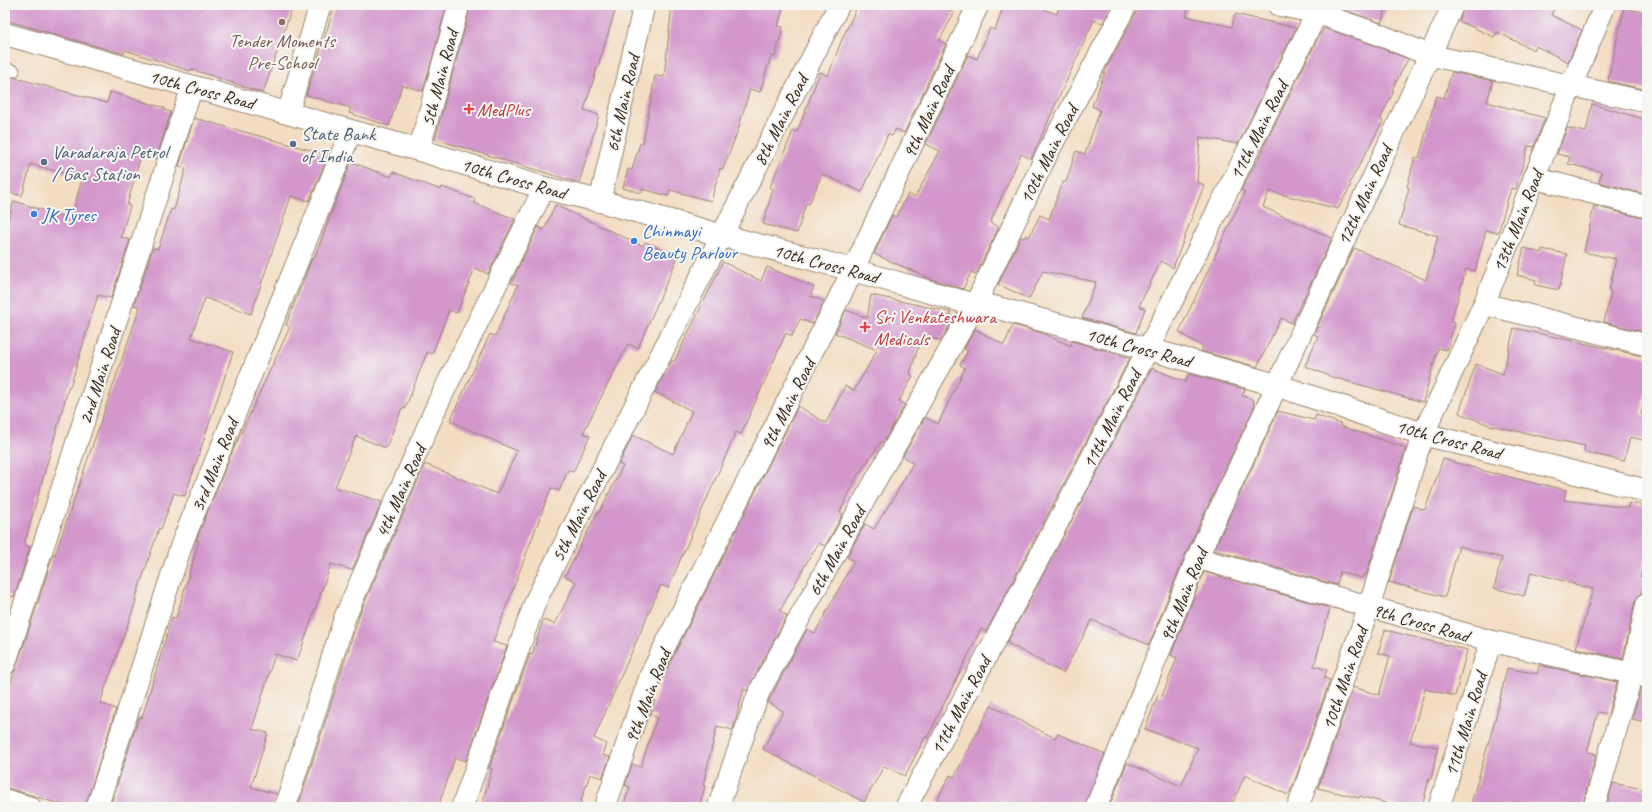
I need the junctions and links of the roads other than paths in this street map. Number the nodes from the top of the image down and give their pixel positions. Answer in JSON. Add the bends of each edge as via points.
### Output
{"nodes":[{"id":1,"x":320,"y":5,"type":"edge"},
{"id":2,"x":459,"y":5,"type":"edge"},
{"id":3,"x":644,"y":5,"type":"edge"},
{"id":4,"x":839,"y":5,"type":"edge"},
{"id":5,"x":978,"y":5,"type":"edge"},
{"id":6,"x":1126,"y":5,"type":"edge"},
{"id":7,"x":1278,"y":5,"type":"edge"},
{"id":8,"x":1453,"y":5,"type":"edge"},
{"id":9,"x":1605,"y":5,"type":"edge"},
{"id":10,"x":1319,"y":9,"type":"edge"},
{"id":11,"x":5,"y":34,"type":"edge"},
{"id":12,"x":1429,"y":55,"type":"junction"},
{"id":13,"x":1571,"y":86,"type":"junction"},
{"id":14,"x":192,"y":87,"type":"junction"},
{"id":15,"x":1647,"y":102,"type":"edge"},
{"id":16,"x":288,"y":113,"type":"junction"},
{"id":17,"x":351,"y":131,"type":"junction"},
{"id":18,"x":419,"y":150,"type":"junction"},
{"id":19,"x":1534,"y":178,"type":"junction"},
{"id":20,"x":544,"y":188,"type":"junction"},
{"id":21,"x":600,"y":201,"type":"junction"},
{"id":22,"x":1647,"y":207,"type":"edge"},
{"id":23,"x":720,"y":235,"type":"junction"},
{"id":24,"x":854,"y":270,"type":"junction"},
{"id":25,"x":1484,"y":304,"type":"junction"},
{"id":26,"x":975,"y":305,"type":"junction"},
{"id":27,"x":1647,"y":345,"type":"edge"},
{"id":28,"x":1148,"y":348,"type":"junction"},
{"id":29,"x":1276,"y":385,"type":"junction"},
{"id":30,"x":1422,"y":434,"type":"junction"},
{"id":31,"x":1647,"y":491,"type":"edge"},
{"id":32,"x":1197,"y":558,"type":"junction"},
{"id":33,"x":1647,"y":603,"type":"edge"},
{"id":34,"x":1369,"y":607,"type":"junction"},
{"id":35,"x":1491,"y":641,"type":"junction"},
{"id":36,"x":5,"y":664,"type":"edge"},
{"id":37,"x":1639,"y":676,"type":"edge"},
{"id":38,"x":5,"y":800,"type":"edge"},
{"id":39,"x":30,"y":807,"type":"edge"},
{"id":40,"x":97,"y":807,"type":"edge"},
{"id":41,"x":285,"y":807,"type":"edge"},
{"id":42,"x":462,"y":807,"type":"edge"},
{"id":43,"x":606,"y":807,"type":"edge"},
{"id":44,"x":718,"y":807,"type":"edge"},
{"id":45,"x":906,"y":807,"type":"edge"},
{"id":46,"x":1096,"y":807,"type":"edge"},
{"id":47,"x":1298,"y":807,"type":"edge"},
{"id":48,"x":1439,"y":807,"type":"edge"},
{"id":49,"x":1594,"y":807,"type":"edge"}],
"edges":[{"from":1,"to":16,"type":"street"},
{"from":2,"to":18,"type":"street","name":"5th Main Road"},
{"from":3,"to":21,"type":"street","name":"6th Main Road"},
{"from":4,"to":23,"type":"street","name":"8th Main Road"},
{"from":5,"to":24,"type":"street","name":"9th Main Road"},
{"from":6,"to":26,"type":"street","name":"10th Main Road","via":[[1047,154]]},
{"from":7,"to":10,"type":"street"},
{"from":8,"to":12,"type":"street","name":"12th Main Road"},
{"from":9,"to":13,"type":"street","name":"13th Main Road"},
{"from":10,"to":12,"type":"street"},
{"from":10,"to":28,"type":"street","name":"11th Main Road"},
{"from":11,"to":14,"type":"street","name":"10th Cross Road"},
{"from":12,"to":13,"type":"street"},
{"from":12,"to":29,"type":"street","name":"12th Main Road"},
{"from":13,"to":15,"type":"street"},
{"from":13,"to":19,"type":"street","name":"13th Main Road"},
{"from":14,"to":16,"type":"street","name":"10th Cross Road"},
{"from":14,"to":36,"type":"street","name":"2nd Main Road"},
{"from":16,"to":17,"type":"street","name":"10th Cross Road"},
{"from":17,"to":18,"type":"street","name":"10th Cross Road"},
{"from":17,"to":40,"type":"street","name":"3rd Main Road","via":[[182,543]]},
{"from":18,"to":20,"type":"street","name":"10th Cross Road"},
{"from":19,"to":22,"type":"street"},
{"from":19,"to":25,"type":"street","name":"13th Main Road"},
{"from":20,"to":21,"type":"street","name":"10th Cross Road"},
{"from":20,"to":41,"type":"street","name":"4th Main Road","via":[[438,403],[345,617]]},
{"from":21,"to":23,"type":"street","name":"10th Cross Road"},
{"from":23,"to":24,"type":"street","name":"10th Cross Road"},
{"from":23,"to":42,"type":"street","name":"5th Main Road","via":[[536,600]]},
{"from":24,"to":26,"type":"street","name":"10th Cross Road"},
{"from":24,"to":43,"type":"street","name":"9th Main Road","via":[[652,674]]},
{"from":25,"to":27,"type":"street"},
{"from":25,"to":30,"type":"street","name":"13th Main Road"},
{"from":26,"to":28,"type":"street","name":"10th Cross Road","via":[[994,307]]},
{"from":26,"to":44,"type":"street","name":"6th Main Road","via":[[758,692]]},
{"from":28,"to":29,"type":"street","name":"10th Cross Road"},
{"from":28,"to":45,"type":"street","name":"11th Main Road"},
{"from":29,"to":30,"type":"street","name":"10th Cross Road"},
{"from":29,"to":32,"type":"street","name":"9th Main Road"},
{"from":30,"to":31,"type":"street","name":"10th Cross Road"},
{"from":30,"to":34,"type":"street","name":"10th Main Road"},
{"from":32,"to":34,"type":"street","name":"9th Cross Road"},
{"from":32,"to":46,"type":"street","name":"9th Main Road"},
{"from":33,"to":37,"type":"street"},
{"from":34,"to":35,"type":"street","name":"9th Cross Road"},
{"from":34,"to":47,"type":"street","name":"10th Main Road"},
{"from":35,"to":37,"type":"street","name":"9th Cross Road"},
{"from":35,"to":48,"type":"street","name":"11th Main Road"},
{"from":37,"to":49,"type":"street"},
{"from":38,"to":39,"type":"street"}]}
